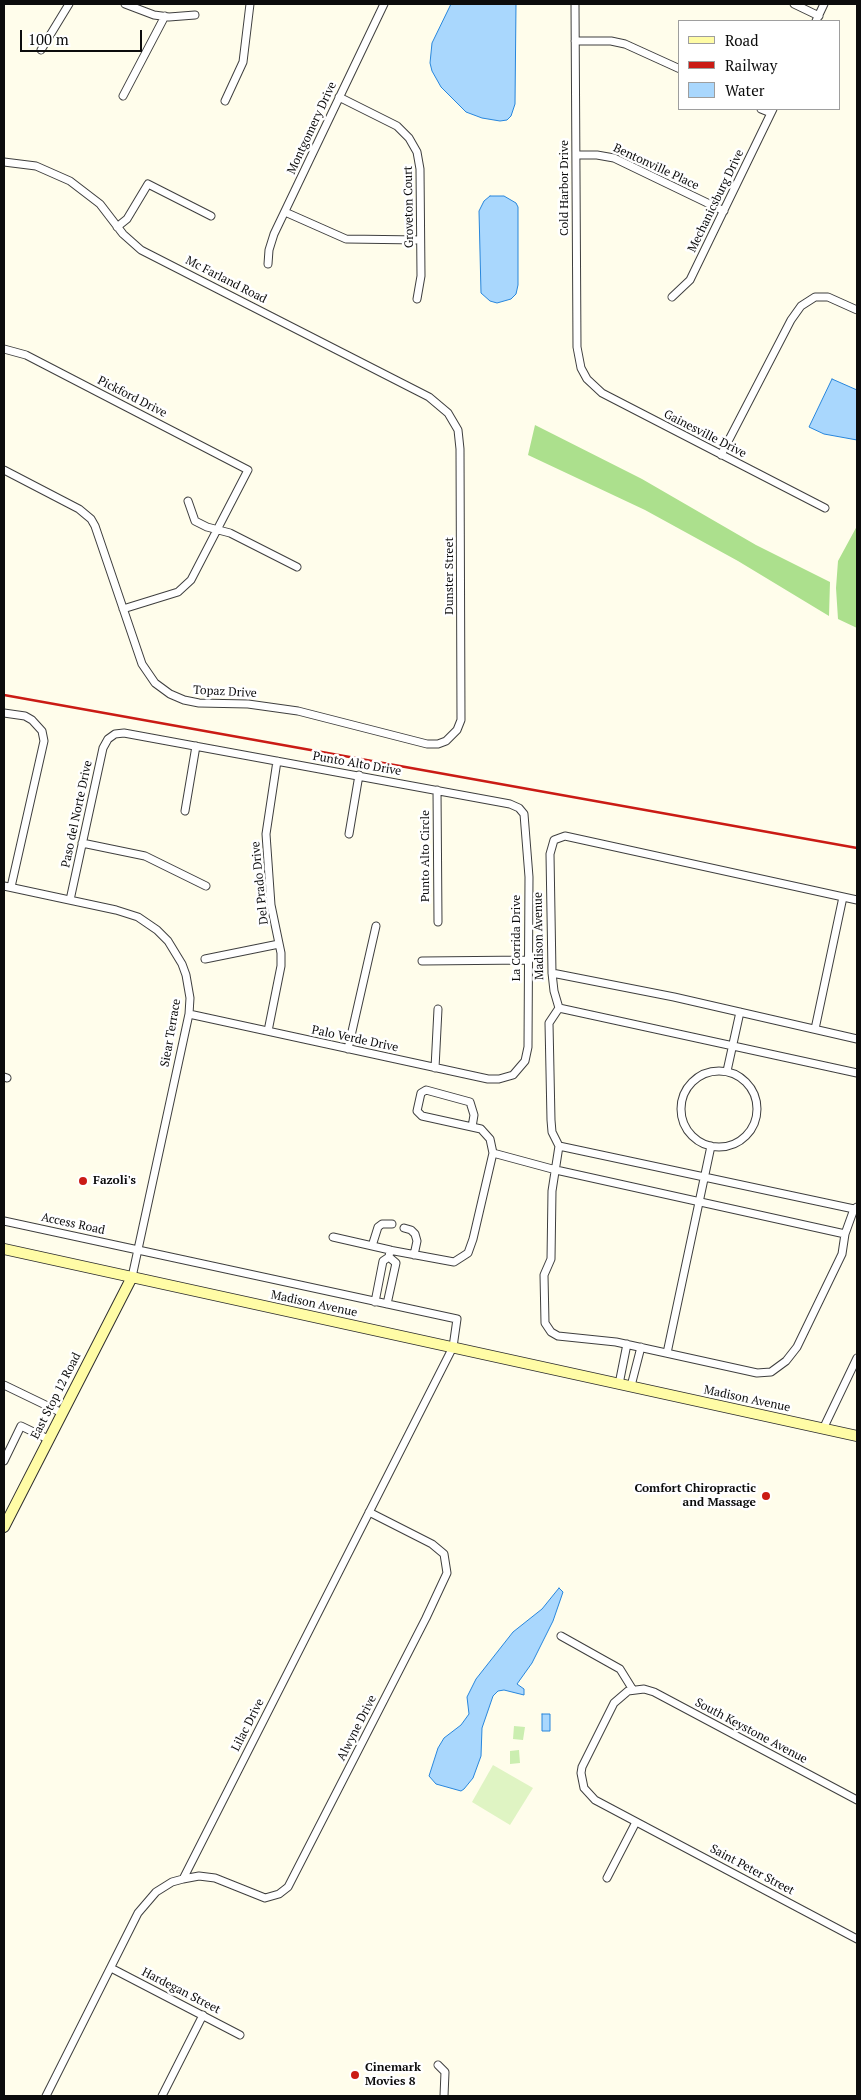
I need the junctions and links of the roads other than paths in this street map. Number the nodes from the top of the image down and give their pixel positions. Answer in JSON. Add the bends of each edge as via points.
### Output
{"nodes":[{"id":1,"x":68,"y":4,"type":"edge"},
{"id":2,"x":125,"y":4,"type":"edge"},
{"id":3,"x":250,"y":4,"type":"edge"},
{"id":4,"x":384,"y":4,"type":"edge"},
{"id":5,"x":575,"y":4,"type":"edge"},
{"id":6,"x":794,"y":4,"type":"edge"},
{"id":7,"x":824,"y":4,"type":"edge"},
{"id":8,"x":195,"y":15,"type":"dead end"},
{"id":9,"x":165,"y":16,"type":"junction"},
{"id":10,"x":817,"y":19,"type":"edge"},
{"id":11,"x":575,"y":41,"type":"junction"},
{"id":12,"x":41,"y":50,"type":"dead end"},
{"id":13,"x":678,"y":68,"type":"edge"},
{"id":14,"x":123,"y":96,"type":"dead end"},
{"id":15,"x":339,"y":98,"type":"junction"},
{"id":16,"x":225,"y":101,"type":"dead end"},
{"id":17,"x":772,"y":111,"type":"edge"},
{"id":18,"x":576,"y":155,"type":"junction"},
{"id":19,"x":4,"y":162,"type":"edge"},
{"id":20,"x":724,"y":211,"type":"junction"},
{"id":21,"x":285,"y":212,"type":"junction"},
{"id":22,"x":212,"y":216,"type":"dead end"},
{"id":23,"x":118,"y":227,"type":"junction"},
{"id":24,"x":420,"y":240,"type":"junction"},
{"id":25,"x":268,"y":264,"type":"dead end"},
{"id":26,"x":672,"y":297,"type":"dead end"},
{"id":27,"x":417,"y":299,"type":"dead end"},
{"id":28,"x":857,"y":310,"type":"edge"},
{"id":29,"x":4,"y":349,"type":"edge"},
{"id":30,"x":582,"y":371,"type":"joint"},
{"id":31,"x":448,"y":413,"type":"joint"},
{"id":32,"x":721,"y":454,"type":"junction"},
{"id":33,"x":4,"y":470,"type":"edge"},
{"id":34,"x":188,"y":501,"type":"dead end"},
{"id":35,"x":825,"y":508,"type":"dead end"},
{"id":36,"x":217,"y":528,"type":"junction"},
{"id":37,"x":296,"y":566,"type":"dead end"},
{"id":38,"x":123,"y":609,"type":"junction"},
{"id":39,"x":4,"y":713,"type":"edge"},
{"id":40,"x":111,"y":736,"type":"joint"},
{"id":41,"x":450,"y":738,"type":"joint"},
{"id":42,"x":196,"y":746,"type":"junction"},
{"id":43,"x":278,"y":761,"type":"junction"},
{"id":44,"x":359,"y":776,"type":"junction"},
{"id":45,"x":437,"y":790,"type":"junction"},
{"id":46,"x":513,"y":805,"type":"joint"},
{"id":47,"x":185,"y":811,"type":"dead end"},
{"id":48,"x":348,"y":834,"type":"dead end"},
{"id":49,"x":82,"y":843,"type":"junction"},
{"id":50,"x":8,"y":886,"type":"edge"},
{"id":51,"x":206,"y":886,"type":"dead end"},
{"id":52,"x":843,"y":897,"type":"junction"},
{"id":53,"x":70,"y":900,"type":"junction"},
{"id":54,"x":857,"y":900,"type":"edge"},
{"id":55,"x":438,"y":922,"type":"dead end"},
{"id":56,"x":376,"y":926,"type":"dead end"},
{"id":57,"x":279,"y":944,"type":"junction"},
{"id":58,"x":205,"y":959,"type":"dead end"},
{"id":59,"x":529,"y":960,"type":"junction"},
{"id":60,"x":422,"y":961,"type":"dead end"},
{"id":61,"x":552,"y":973,"type":"junction"},
{"id":62,"x":438,"y":1008,"type":"dead end"},
{"id":63,"x":559,"y":1008,"type":"junction"},
{"id":64,"x":740,"y":1012,"type":"junction"},
{"id":65,"x":189,"y":1014,"type":"junction"},
{"id":66,"x":815,"y":1029,"type":"junction"},
{"id":67,"x":268,"y":1031,"type":"junction"},
{"id":68,"x":857,"y":1039,"type":"edge"},
{"id":69,"x":734,"y":1045,"type":"junction"},
{"id":70,"x":348,"y":1049,"type":"junction"},
{"id":71,"x":435,"y":1068,"type":"junction"},
{"id":72,"x":727,"y":1071,"type":"junction"},
{"id":73,"x":857,"y":1072,"type":"edge"},
{"id":74,"x":515,"y":1073,"type":"joint"},
{"id":75,"x":472,"y":1127,"type":"junction"},
{"id":76,"x":560,"y":1146,"type":"junction"},
{"id":77,"x":711,"y":1146,"type":"junction"},
{"id":78,"x":493,"y":1153,"type":"junction"},
{"id":79,"x":556,"y":1170,"type":"junction"},
{"id":80,"x":705,"y":1176,"type":"junction"},
{"id":81,"x":699,"y":1202,"type":"junction"},
{"id":82,"x":855,"y":1208,"type":"edge"},
{"id":83,"x":4,"y":1221,"type":"edge"},
{"id":84,"x":392,"y":1224,"type":"dead end"},
{"id":85,"x":404,"y":1228,"type":"dead end"},
{"id":86,"x":845,"y":1234,"type":"junction"},
{"id":87,"x":333,"y":1237,"type":"dead end"},
{"id":88,"x":372,"y":1246,"type":"junction"},
{"id":89,"x":4,"y":1249,"type":"edge"},
{"id":90,"x":138,"y":1250,"type":"junction"},
{"id":91,"x":389,"y":1253,"type":"junction"},
{"id":92,"x":414,"y":1255,"type":"junction"},
{"id":93,"x":132,"y":1277,"type":"junction"},
{"id":94,"x":375,"y":1302,"type":"junction"},
{"id":95,"x":387,"y":1304,"type":"junction"},
{"id":96,"x":628,"y":1344,"type":"junction"},
{"id":97,"x":453,"y":1347,"type":"junction"},
{"id":98,"x":641,"y":1347,"type":"junction"},
{"id":99,"x":667,"y":1353,"type":"junction"},
{"id":100,"x":857,"y":1358,"type":"edge"},
{"id":101,"x":619,"y":1384,"type":"junction"},
{"id":102,"x":4,"y":1385,"type":"edge"},
{"id":103,"x":631,"y":1386,"type":"junction"},
{"id":104,"x":62,"y":1413,"type":"junction"},
{"id":105,"x":823,"y":1429,"type":"junction"},
{"id":106,"x":857,"y":1436,"type":"edge"},
{"id":107,"x":48,"y":1439,"type":"junction"},
{"id":108,"x":4,"y":1461,"type":"edge"},
{"id":109,"x":369,"y":1512,"type":"junction"},
{"id":110,"x":4,"y":1527,"type":"edge"},
{"id":111,"x":561,"y":1636,"type":"dead end"},
{"id":112,"x":632,"y":1690,"type":"junction"},
{"id":113,"x":857,"y":1800,"type":"edge"},
{"id":114,"x":636,"y":1822,"type":"junction"},
{"id":115,"x":607,"y":1878,"type":"dead end"},
{"id":116,"x":183,"y":1879,"type":"junction"},
{"id":117,"x":857,"y":1938,"type":"edge"},
{"id":118,"x":111,"y":1968,"type":"junction"},
{"id":119,"x":202,"y":2015,"type":"junction"},
{"id":120,"x":240,"y":2035,"type":"dead end"},
{"id":121,"x":438,"y":2065,"type":"dead end"},
{"id":122,"x":46,"y":2096,"type":"edge"},
{"id":123,"x":162,"y":2096,"type":"edge"},
{"id":124,"x":444,"y":2096,"type":"edge"}],
"edges":[{"from":1,"to":12,"type":"street"},
{"from":2,"to":9,"type":"street"},
{"from":3,"to":16,"type":"street","via":[[242,62]]},
{"from":4,"to":15,"type":"street","name":"Montgomery Drive"},
{"from":5,"to":11,"type":"street","name":"Cold Harbor Drive"},
{"from":6,"to":10,"type":"street"},
{"from":7,"to":10,"type":"street"},
{"from":8,"to":9,"type":"street"},
{"from":9,"to":14,"type":"street"},
{"from":11,"to":13,"type":"street","via":[[625,44]]},
{"from":11,"to":18,"type":"street","name":"Cold Harbor Drive"},
{"from":15,"to":21,"type":"street","name":"Montgomery Drive"},
{"from":15,"to":24,"type":"street","name":"Groveton Court","via":[[394,124],[411,141],[420,164]]},
{"from":17,"to":20,"type":"street","name":"Mechanicsburg Drive"},
{"from":18,"to":20,"type":"street","name":"Bentonville Place","via":[[597,154],[614,158]]},
{"from":18,"to":30,"type":"street","name":"Cold Harbor Drive","via":[[577,347]]},
{"from":19,"to":23,"type":"street","name":"Mc Farland Road","via":[[36,166],[70,181],[100,204]]},
{"from":20,"to":26,"type":"street","name":"Mechanicsburg Drive","via":[[690,280]]},
{"from":21,"to":24,"type":"street","via":[[346,239]]},
{"from":21,"to":25,"type":"street","name":"Montgomery Drive","via":[[272,242]]},
{"from":22,"to":23,"type":"street","via":[[148,184],[127,219]]},
{"from":23,"to":31,"type":"street","name":"Mc Farland Road","via":[[141,250],[429,397]]},
{"from":24,"to":27,"type":"street","name":"Groveton Court","via":[[421,276]]},
{"from":28,"to":32,"type":"street","via":[[828,297],[815,296],[800,306]]},
{"from":29,"to":36,"type":"street","name":"Pickford Drive","via":[[26,355],[248,470]]},
{"from":30,"to":32,"type":"street","name":"Gainesville Drive","via":[[602,393]]},
{"from":31,"to":41,"type":"street","name":"Dunster Street","via":[[460,441],[461,571],[461,720]]},
{"from":32,"to":35,"type":"street","name":"Gainesville Drive"},
{"from":33,"to":38,"type":"street","name":"Topaz Drive","via":[[88,516],[94,524]]},
{"from":34,"to":36,"type":"street","via":[[194,520]]},
{"from":36,"to":37,"type":"street"},
{"from":36,"to":38,"type":"street","via":[[191,580],[183,588]]},
{"from":38,"to":41,"type":"street","name":"Topaz Drive","via":[[143,668],[158,686],[180,699],[298,711],[427,744],[438,744]]},
{"from":39,"to":50,"type":"street","via":[[28,718],[40,727],[44,746]]},
{"from":40,"to":42,"type":"street","name":"Punto Alto Drive","via":[[124,733]]},
{"from":40,"to":49,"type":"street","name":"Paso del Norte Drive","via":[[103,748]]},
{"from":42,"to":43,"type":"street","name":"Punto Alto Drive"},
{"from":42,"to":47,"type":"street"},
{"from":43,"to":44,"type":"street","name":"Punto Alto Drive"},
{"from":43,"to":57,"type":"street","name":"Del Prado Drive","via":[[266,834],[271,905]]},
{"from":44,"to":45,"type":"street","name":"Punto Alto Drive"},
{"from":44,"to":48,"type":"street"},
{"from":45,"to":46,"type":"street","name":"Punto Alto Drive"},
{"from":45,"to":55,"type":"street","name":"Punto Alto Circle"},
{"from":46,"to":59,"type":"street","name":"La Corrida Drive","via":[[522,811],[525,818]]},
{"from":49,"to":51,"type":"street","via":[[152,858]]},
{"from":49,"to":53,"type":"street","name":"Paso del Norte Drive"},
{"from":50,"to":53,"type":"street","name":"Siear Terrace"},
{"from":52,"to":54,"type":"street"},
{"from":52,"to":61,"type":"street","name":"Madison Avenue","via":[[565,836],[554,842],[550,854]]},
{"from":52,"to":66,"type":"street"},
{"from":53,"to":65,"type":"street","name":"Siear Terrace","via":[[127,913],[157,930],[173,947],[182,964],[189,990]]},
{"from":56,"to":70,"type":"street"},
{"from":57,"to":58,"type":"street"},
{"from":57,"to":67,"type":"street","name":"Del Prado Drive","via":[[281,971]]},
{"from":59,"to":60,"type":"street"},
{"from":59,"to":74,"type":"street","name":"La Corrida Drive","via":[[528,1050]]},
{"from":61,"to":63,"type":"street","name":"Madison Avenue"},
{"from":61,"to":64,"type":"street"},
{"from":62,"to":71,"type":"street"},
{"from":63,"to":69,"type":"street"},
{"from":63,"to":76,"type":"street","via":[[549,1023],[552,1132]]},
{"from":64,"to":66,"type":"street"},
{"from":64,"to":69,"type":"street"},
{"from":65,"to":67,"type":"street","name":"Palo Verde Drive"},
{"from":65,"to":90,"type":"street","name":"Siear Terrace"},
{"from":66,"to":68,"type":"street"},
{"from":67,"to":70,"type":"street","name":"Palo Verde Drive"},
{"from":69,"to":72,"type":"street"},
{"from":69,"to":73,"type":"street"},
{"from":70,"to":71,"type":"street","name":"Palo Verde Drive"},
{"from":71,"to":74,"type":"street","name":"Palo Verde Drive","via":[[494,1080]]},
{"from":72,"to":77,"type":"street","via":[[713,1071],[696,1078],[682,1101],[682,1115],[689,1132]]},
{"from":72,"to":77,"type":"street","via":[[741,1077],[751,1088],[757,1101],[757,1116],[751,1130],[740,1141],[726,1146]]},
{"from":75,"to":75,"type":"street","via":[[422,1116],[417,1111],[421,1093],[426,1090],[470,1102],[474,1115]]},
{"from":75,"to":78,"type":"street","via":[[481,1129],[490,1139]]},
{"from":76,"to":79,"type":"street"},
{"from":76,"to":80,"type":"street"},
{"from":77,"to":80,"type":"street"},
{"from":78,"to":79,"type":"street"},
{"from":78,"to":92,"type":"street","via":[[468,1253],[454,1262]]},
{"from":79,"to":81,"type":"street"},
{"from":79,"to":96,"type":"street","via":[[552,1190],[551,1252],[544,1275],[545,1323],[558,1336]]},
{"from":80,"to":81,"type":"street"},
{"from":80,"to":82,"type":"street"},
{"from":81,"to":86,"type":"street"},
{"from":81,"to":99,"type":"street"},
{"from":82,"to":86,"type":"street"},
{"from":83,"to":90,"type":"street","name":"Access Road"},
{"from":84,"to":88,"type":"street","via":[[378,1227]]},
{"from":85,"to":92,"type":"street","via":[[415,1234]]},
{"from":86,"to":99,"type":"street","via":[[842,1254],[797,1346],[776,1369],[757,1373]]},
{"from":87,"to":88,"type":"street"},
{"from":88,"to":91,"type":"street"},
{"from":89,"to":93,"type":"main road","name":"Madison Avenue"},
{"from":90,"to":93,"type":"street","name":"Siear Terrace"},
{"from":90,"to":94,"type":"street","name":"Access Road"},
{"from":91,"to":92,"type":"street"},
{"from":91,"to":94,"type":"street","via":[[382,1261]]},
{"from":91,"to":95,"type":"street","via":[[396,1263]]},
{"from":93,"to":97,"type":"main road","name":"Madison Avenue"},
{"from":93,"to":104,"type":"main road","name":"East Stop 12 Road"},
{"from":94,"to":95,"type":"street","name":"Access Road"},
{"from":95,"to":97,"type":"street","name":"Lilac Drive","via":[[457,1320]]},
{"from":96,"to":98,"type":"street"},
{"from":96,"to":101,"type":"street"},
{"from":97,"to":101,"type":"main road","name":"Madison Avenue"},
{"from":97,"to":109,"type":"street","name":"Lilac Drive"},
{"from":98,"to":99,"type":"street"},
{"from":98,"to":103,"type":"street"},
{"from":100,"to":105,"type":"street"},
{"from":101,"to":103,"type":"main road","name":"Madison Avenue"},
{"from":102,"to":104,"type":"street"},
{"from":103,"to":105,"type":"main road","name":"Madison Avenue"},
{"from":104,"to":107,"type":"main road","name":"East Stop 12 Road"},
{"from":105,"to":106,"type":"main road","name":"Madison Avenue"},
{"from":107,"to":108,"type":"street","via":[[21,1426]]},
{"from":107,"to":110,"type":"main road","name":"East Stop 12 Road"},
{"from":109,"to":116,"type":"street","name":"Lilac Drive"},
{"from":109,"to":116,"type":"street","name":"Alwyne Drive","via":[[432,1544],[444,1554],[447,1573],[434,1602],[288,1887],[279,1894],[264,1898],[215,1878]]},
{"from":111,"to":112,"type":"street","via":[[620,1669]]},
{"from":112,"to":113,"type":"street","name":"South Keystone Avenue","via":[[654,1692]]},
{"from":112,"to":114,"type":"street","name":"Saint Peter Street","via":[[621,1695],[611,1707],[581,1773],[586,1792]]},
{"from":114,"to":115,"type":"street"},
{"from":114,"to":117,"type":"street","name":"Saint Peter Street"},
{"from":116,"to":118,"type":"street","via":[[166,1886],[138,1912]]},
{"from":118,"to":119,"type":"street","name":"Hardegan Street"},
{"from":118,"to":122,"type":"street"},
{"from":119,"to":120,"type":"street","name":"Hardegan Street"},
{"from":119,"to":123,"type":"street"},
{"from":121,"to":124,"type":"street","via":[[445,2072]]}]}
